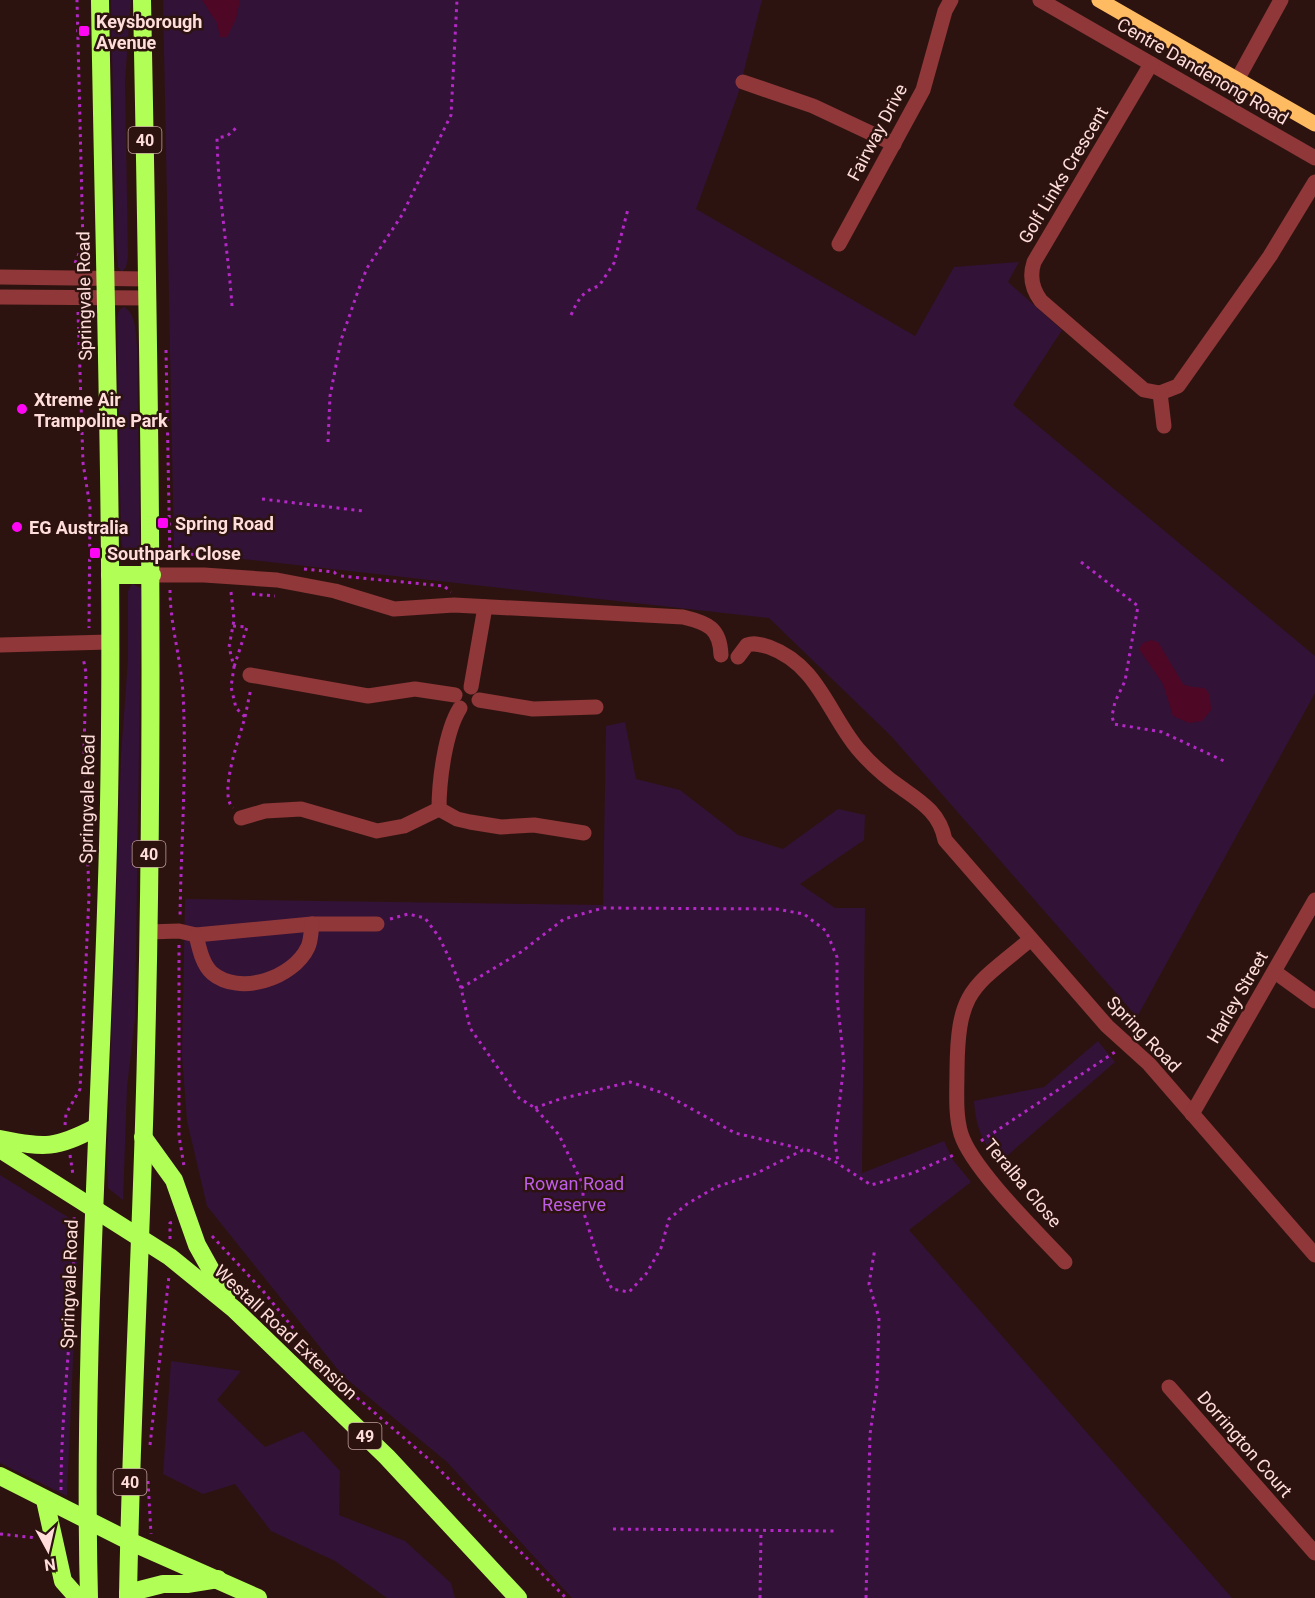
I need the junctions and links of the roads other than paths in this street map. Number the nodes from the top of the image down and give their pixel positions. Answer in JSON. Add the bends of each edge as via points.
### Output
{"nodes":[{"id":1,"x":100,"y":0,"type":"edge"},
{"id":2,"x":142,"y":0,"type":"edge"},
{"id":3,"x":951,"y":0,"type":"edge"},
{"id":4,"x":1040,"y":0,"type":"edge"},
{"id":5,"x":1099,"y":0,"type":"edge"},
{"id":6,"x":1281,"y":0,"type":"edge"},
{"id":7,"x":1151,"y":64,"type":"junction"},
{"id":8,"x":1238,"y":80,"type":"junction"},
{"id":9,"x":743,"y":82,"type":"dead end"},
{"id":10,"x":1315,"y":124,"type":"edge"},
{"id":11,"x":894,"y":144,"type":"junction"},
{"id":12,"x":1315,"y":158,"type":"edge"},
{"id":13,"x":1315,"y":182,"type":"edge"},
{"id":14,"x":839,"y":244,"type":"dead end"},
{"id":15,"x":0,"y":277,"type":"edge"},
{"id":16,"x":105,"y":279,"type":"junction"},
{"id":17,"x":147,"y":279,"type":"junction"},
{"id":18,"x":0,"y":297,"type":"edge"},
{"id":19,"x":147,"y":298,"type":"junction"},
{"id":20,"x":105,"y":299,"type":"junction"},
{"id":21,"x":1160,"y":393,"type":"junction"},
{"id":22,"x":1164,"y":426,"type":"dead end"},
{"id":23,"x":110,"y":575,"type":"junction"},
{"id":24,"x":161,"y":575,"type":"junction"},
{"id":25,"x":485,"y":607,"type":"junction"},
{"id":26,"x":109,"y":642,"type":"junction"},
{"id":27,"x":0,"y":645,"type":"edge"},
{"id":28,"x":721,"y":655,"type":"dead end"},
{"id":29,"x":738,"y":657,"type":"dead end"},
{"id":30,"x":252,"y":675,"type":"road end"},
{"id":31,"x":475,"y":694,"type":"junction"},
{"id":32,"x":457,"y":701,"type":"junction"},
{"id":33,"x":596,"y":707,"type":"dead end"},
{"id":34,"x":439,"y":809,"type":"junction"},
{"id":35,"x":241,"y":818,"type":"road end"},
{"id":36,"x":585,"y":833,"type":"dead end"},
{"id":37,"x":1315,"y":900,"type":"edge"},
{"id":38,"x":312,"y":924,"type":"junction"},
{"id":39,"x":377,"y":924,"type":"road end"},
{"id":40,"x":148,"y":932,"type":"junction"},
{"id":41,"x":196,"y":935,"type":"junction"},
{"id":42,"x":1031,"y":939,"type":"junction"},
{"id":43,"x":1275,"y":972,"type":"junction"},
{"id":44,"x":1315,"y":1000,"type":"edge"},
{"id":45,"x":1192,"y":1114,"type":"junction"},
{"id":46,"x":97,"y":1127,"type":"junction"},
{"id":47,"x":143,"y":1137,"type":"junction"},
{"id":48,"x":0,"y":1139,"type":"edge"},
{"id":49,"x":0,"y":1149,"type":"edge"},
{"id":50,"x":93,"y":1208,"type":"junction"},
{"id":51,"x":140,"y":1238,"type":"junction"},
{"id":52,"x":1315,"y":1255,"type":"edge"},
{"id":53,"x":1065,"y":1262,"type":"dead end"},
{"id":54,"x":234,"y":1309,"type":"junction"},
{"id":55,"x":1169,"y":1387,"type":"dead end"},
{"id":56,"x":0,"y":1476,"type":"edge"},
{"id":57,"x":53,"y":1497,"type":"junction"},
{"id":58,"x":87,"y":1520,"type":"junction"},
{"id":59,"x":129,"y":1541,"type":"junction"},
{"id":60,"x":1315,"y":1553,"type":"edge"},
{"id":61,"x":218,"y":1579,"type":"junction"},
{"id":62,"x":128,"y":1596,"type":"edge"},
{"id":63,"x":78,"y":1598,"type":"edge"},
{"id":64,"x":89,"y":1598,"type":"edge"},
{"id":65,"x":258,"y":1598,"type":"edge"},
{"id":66,"x":518,"y":1598,"type":"edge"}],
"edges":[{"from":1,"to":16,"type":"highway","name":"Springvale Road","number":"40"},
{"from":2,"to":17,"type":"highway","number":"40"},
{"from":3,"to":11,"type":"street","name":"Fairway Drive","via":[[923,90]]},
{"from":4,"to":7,"type":"street","name":"Centre Dandenong Road"},
{"from":5,"to":8,"type":"main road","name":"Centre Dandenong Road"},
{"from":6,"to":8,"type":"street"},
{"from":7,"to":12,"type":"street","name":"Centre Dandenong Road"},
{"from":7,"to":21,"type":"street","name":"Golf Links Crescent","via":[[1031,273],[1032,287],[1041,301],[1139,386]]},
{"from":8,"to":10,"type":"main road","name":"Centre Dandenong Road"},
{"from":9,"to":11,"type":"street","via":[[813,106]]},
{"from":11,"to":14,"type":"street","name":"Fairway Drive"},
{"from":13,"to":21,"type":"street","via":[[1270,256],[1178,386]]},
{"from":15,"to":16,"type":"street"},
{"from":16,"to":17,"type":"street"},
{"from":16,"to":20,"type":"highway","name":"Springvale Road","number":"40"},
{"from":17,"to":19,"type":"highway","number":"40"},
{"from":18,"to":20,"type":"street"},
{"from":19,"to":20,"type":"street"},
{"from":19,"to":24,"type":"highway","number":"40"},
{"from":20,"to":23,"type":"highway","name":"Springvale Road","number":"40"},
{"from":21,"to":22,"type":"street"},
{"from":23,"to":24,"type":"highway"},
{"from":23,"to":26,"type":"highway","name":"Springvale Road","number":"40"},
{"from":24,"to":25,"type":"street","via":[[258,577],[318,587],[394,609]]},
{"from":24,"to":40,"type":"highway","number":"40"},
{"from":25,"to":28,"type":"street","via":[[670,616],[699,622],[717,633]]},
{"from":25,"to":31,"type":"street"},
{"from":26,"to":27,"type":"street"},
{"from":26,"to":46,"type":"highway","name":"Springvale Road","number":"40","via":[[107,874]]},
{"from":29,"to":42,"type":"street","name":"Spring Road","via":[[747,645],[757,644],[800,665],[820,688],[858,749],[927,806],[940,822],[945,840]]},
{"from":30,"to":32,"type":"street","via":[[368,696],[415,689]]},
{"from":31,"to":32,"type":"street","via":[[462,688]]},
{"from":31,"to":33,"type":"street","via":[[533,709]]},
{"from":32,"to":34,"type":"street","via":[[439,789]]},
{"from":34,"to":35,"type":"street","via":[[404,826],[375,831],[301,809]]},
{"from":34,"to":36,"type":"street","via":[[470,822],[534,825]]},
{"from":37,"to":43,"type":"street","name":"Harley Street"},
{"from":38,"to":39,"type":"street"},
{"from":38,"to":41,"type":"street"},
{"from":38,"to":41,"type":"street","via":[[309,947],[294,966],[249,984],[228,984],[210,972],[199,952]]},
{"from":40,"to":41,"type":"street"},
{"from":40,"to":47,"type":"highway","number":"40"},
{"from":42,"to":45,"type":"street","name":"Spring Road"},
{"from":42,"to":53,"type":"street","name":"Teralba Close","via":[[974,988],[960,1017],[957,1106],[961,1135],[968,1149]]},
{"from":43,"to":44,"type":"street"},
{"from":43,"to":45,"type":"street","name":"Harley Street"},
{"from":45,"to":52,"type":"street","name":"Spring Road"},
{"from":46,"to":48,"type":"highway","via":[[46,1147]]},
{"from":46,"to":50,"type":"highway","name":"Springvale Road","number":"40"},
{"from":47,"to":51,"type":"highway","number":"40"},
{"from":47,"to":54,"type":"highway","via":[[174,1180],[203,1258]]},
{"from":49,"to":50,"type":"highway","number":"49"},
{"from":50,"to":51,"type":"highway","number":"49"},
{"from":50,"to":58,"type":"highway","name":"Springvale Road","number":"40"},
{"from":51,"to":54,"type":"highway","name":"Westall Road Extension","number":"49"},
{"from":51,"to":59,"type":"highway","number":"40"},
{"from":54,"to":66,"type":"highway","name":"Westall Road Extension","number":"49","via":[[387,1457]]},
{"from":55,"to":60,"type":"street","name":"Dorrington Court"},
{"from":56,"to":57,"type":"highway"},
{"from":57,"to":58,"type":"highway"},
{"from":57,"to":63,"type":"highway","via":[[63,1581]]},
{"from":58,"to":59,"type":"highway"},
{"from":58,"to":64,"type":"highway","name":"Springvale Road","number":"40"},
{"from":59,"to":61,"type":"highway"},
{"from":59,"to":62,"type":"highway","number":"40"},
{"from":61,"to":62,"type":"highway","via":[[163,1584]]},
{"from":61,"to":65,"type":"highway"}]}
